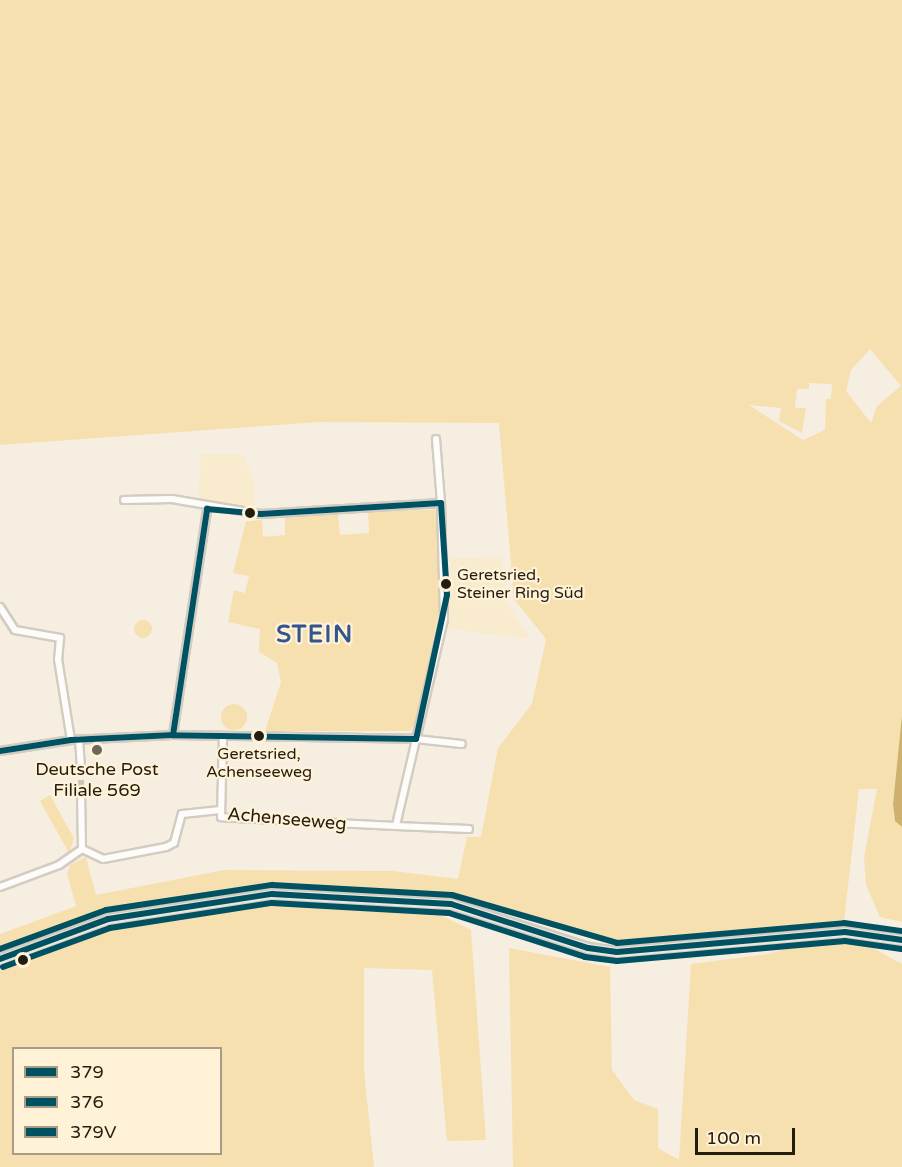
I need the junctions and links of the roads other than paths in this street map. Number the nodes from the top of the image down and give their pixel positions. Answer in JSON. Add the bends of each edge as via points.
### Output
{"nodes":[{"id":1,"x":436,"y":439,"type":"dead end"},
{"id":2,"x":124,"y":500,"type":"dead end"},
{"id":3,"x":441,"y":503,"type":"junction"},
{"id":4,"x":207,"y":509,"type":"junction"},
{"id":5,"x":0,"y":607,"type":"edge"},
{"id":6,"x":172,"y":735,"type":"junction"},
{"id":7,"x":223,"y":737,"type":"junction"},
{"id":8,"x":79,"y":739,"type":"junction"},
{"id":9,"x":416,"y":739,"type":"junction"},
{"id":10,"x":72,"y":740,"type":"junction"},
{"id":11,"x":462,"y":744,"type":"dead end"},
{"id":12,"x":0,"y":751,"type":"edge"},
{"id":13,"x":81,"y":771,"type":"tunnel mouth"},
{"id":14,"x":81,"y":791,"type":"tunnel mouth"},
{"id":15,"x":218,"y":810,"type":"junction"},
{"id":16,"x":396,"y":826,"type":"junction"},
{"id":17,"x":469,"y":829,"type":"dead end"},
{"id":18,"x":82,"y":849,"type":"junction"},
{"id":19,"x":0,"y":887,"type":"edge"},
{"id":20,"x":902,"y":940,"type":"edge"},
{"id":21,"x":0,"y":959,"type":"edge"}],
"edges":[{"from":1,"to":3,"type":"street"},
{"from":2,"to":4,"type":"street","via":[[172,499]]},
{"from":3,"to":4,"type":"street","via":[[261,514]]},
{"from":3,"to":9,"type":"street","via":[[447,595]]},
{"from":4,"to":6,"type":"street"},
{"from":5,"to":10,"type":"street","via":[[15,630],[60,638],[58,659]]},
{"from":6,"to":7,"type":"street"},
{"from":6,"to":8,"type":"street"},
{"from":7,"to":9,"type":"street"},
{"from":7,"to":15,"type":"street","name":"Achenseeweg"},
{"from":8,"to":10,"type":"street"},
{"from":8,"to":13,"type":"street"},
{"from":9,"to":11,"type":"street"},
{"from":9,"to":16,"type":"street"},
{"from":10,"to":12,"type":"street"},
{"from":14,"to":18,"type":"street"},
{"from":15,"to":16,"type":"street","name":"Achenseeweg","via":[[221,817],[274,822]]},
{"from":15,"to":18,"type":"street","via":[[182,814],[174,843],[166,847],[103,859]]},
{"from":16,"to":17,"type":"street","name":"Achenseeweg"},
{"from":18,"to":19,"type":"street","via":[[59,865]]},
{"from":20,"to":21,"type":"main road","via":[[845,932],[617,952],[588,948],[451,904],[272,894],[154,909]]}]}
